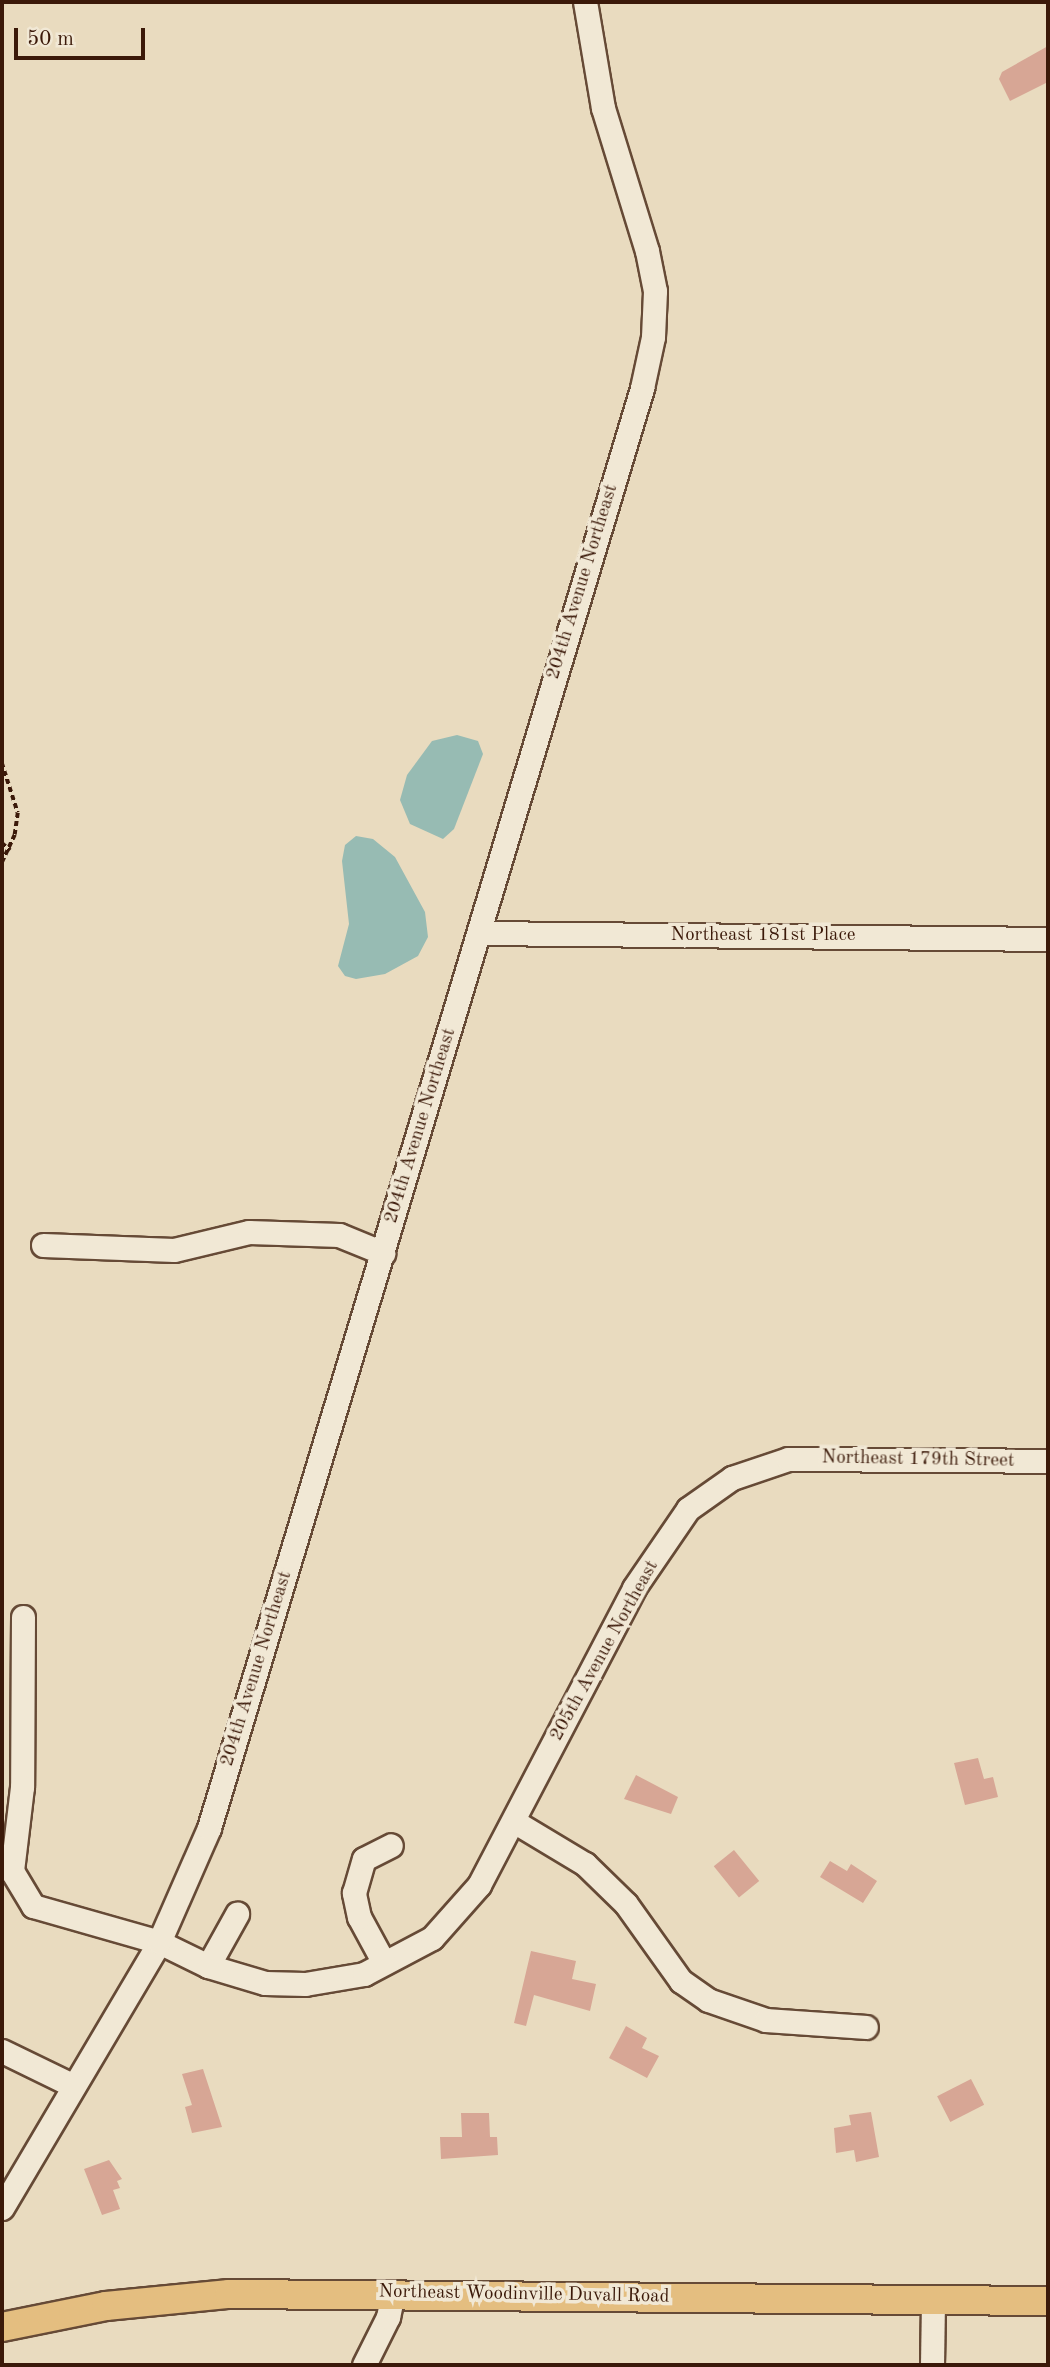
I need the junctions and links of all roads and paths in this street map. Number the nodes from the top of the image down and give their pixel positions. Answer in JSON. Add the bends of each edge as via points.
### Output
{"nodes":[{"id":1,"x":585,"y":2,"type":"edge"},
{"id":2,"x":2,"y":763,"type":"edge"},
{"id":3,"x":2,"y":843,"type":"edge"},
{"id":4,"x":10,"y":850,"type":"junction"},
{"id":5,"x":2,"y":863,"type":"edge"},
{"id":6,"x":478,"y":933,"type":"junction"},
{"id":7,"x":1048,"y":939,"type":"edge"},
{"id":8,"x":43,"y":1245,"type":"dead end"},
{"id":9,"x":383,"y":1254,"type":"junction"},
{"id":10,"x":788,"y":1459,"type":"joint"},
{"id":11,"x":1048,"y":1461,"type":"edge"},
{"id":12,"x":23,"y":1617,"type":"dead end"},
{"id":13,"x":514,"y":1822,"type":"junction"},
{"id":14,"x":391,"y":1845,"type":"dead end"},
{"id":15,"x":237,"y":1913,"type":"dead end"},
{"id":16,"x":159,"y":1942,"type":"junction"},
{"id":17,"x":384,"y":1963,"type":"junction"},
{"id":18,"x":208,"y":1966,"type":"junction"},
{"id":19,"x":866,"y":2027,"type":"dead end"},
{"id":20,"x":2,"y":2051,"type":"edge"},
{"id":21,"x":72,"y":2085,"type":"junction"},
{"id":22,"x":2,"y":2207,"type":"edge"},
{"id":23,"x":393,"y":2294,"type":"junction"},
{"id":24,"x":933,"y":2300,"type":"junction"},
{"id":25,"x":1048,"y":2301,"type":"edge"},
{"id":26,"x":2,"y":2327,"type":"edge"},
{"id":27,"x":364,"y":2365,"type":"edge"},
{"id":28,"x":932,"y":2365,"type":"edge"}],
"edges":[{"from":1,"to":6,"type":"street","name":"204th Avenue Northeast","via":[[603,108],[647,251],[654,291],[653,337],[642,388]]},
{"from":2,"to":4,"type":"path","via":[[18,813]]},
{"from":3,"to":4,"type":"path"},
{"from":4,"to":5,"type":"path"},
{"from":6,"to":7,"type":"street","name":"Northeast 181st Place"},
{"from":6,"to":9,"type":"street","name":"204th Avenue Northeast"},
{"from":8,"to":9,"type":"street","via":[[174,1250],[249,1232],[339,1235]]},
{"from":9,"to":16,"type":"street","name":"204th Avenue Northeast","via":[[209,1828]]},
{"from":10,"to":11,"type":"street","name":"Northeast 179th Street"},
{"from":10,"to":13,"type":"street","name":"205th Avenue Northeast","via":[[732,1478],[688,1509],[634,1588]]},
{"from":12,"to":16,"type":"street","name":"205th Avenue Northeast","via":[[22,1787],[12,1871],[33,1906]]},
{"from":13,"to":17,"type":"street","name":"205th Avenue Northeast","via":[[479,1885],[432,1938]]},
{"from":13,"to":19,"type":"street","via":[[585,1864],[626,1904],[681,1981],[708,2000],[766,2020]]},
{"from":14,"to":17,"type":"street","via":[[364,1859],[354,1893],[359,1917]]},
{"from":15,"to":18,"type":"street"},
{"from":16,"to":18,"type":"street","name":"205th Avenue Northeast"},
{"from":16,"to":21,"type":"street","name":"204th Avenue Northeast"},
{"from":17,"to":18,"type":"street","name":"205th Avenue Northeast","via":[[364,1974],[305,1984],[265,1983]]},
{"from":20,"to":21,"type":"street"},
{"from":21,"to":22,"type":"street","name":"204th Avenue Northeast"},
{"from":23,"to":24,"type":"main road","name":"Northeast Woodinville Duvall Road"},
{"from":23,"to":26,"type":"main road","name":"Northeast Woodinville Duvall Road","via":[[180,2297]]},
{"from":23,"to":27,"type":"street","via":[[388,2317]]},
{"from":24,"to":25,"type":"main road","name":"Northeast Woodinville Duvall Road"},
{"from":24,"to":28,"type":"street"}]}
